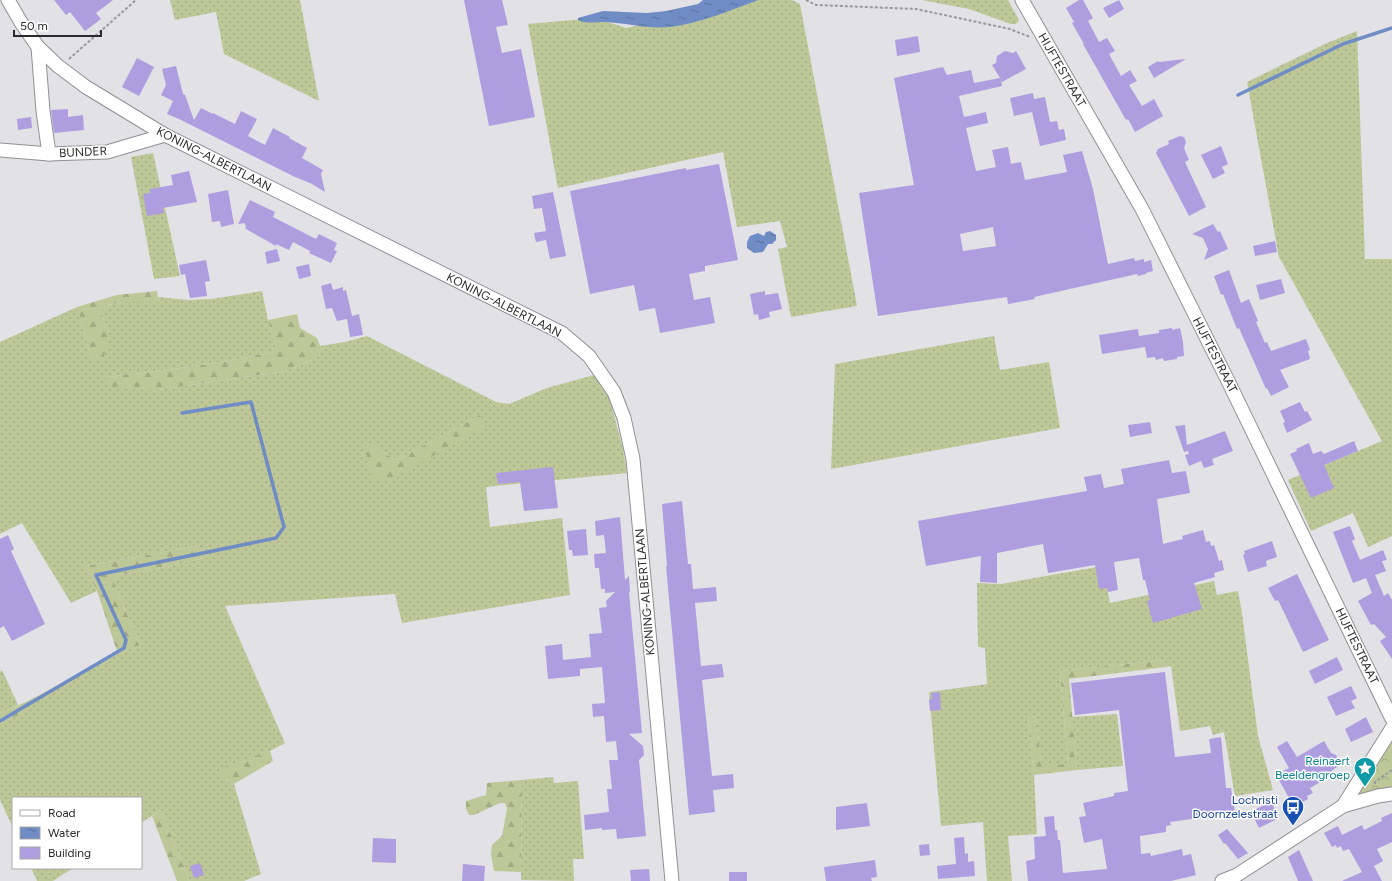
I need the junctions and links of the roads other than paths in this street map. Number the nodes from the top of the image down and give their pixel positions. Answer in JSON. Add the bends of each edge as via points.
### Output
{"nodes":[{"id":1,"x":8,"y":0,"type":"edge"},
{"id":2,"x":1022,"y":0,"type":"edge"},
{"id":3,"x":38,"y":47,"type":"junction"},
{"id":4,"x":165,"y":135,"type":"junction"},
{"id":5,"x":0,"y":150,"type":"edge"},
{"id":6,"x":49,"y":154,"type":"junction"},
{"id":7,"x":1392,"y":719,"type":"edge"},
{"id":8,"x":1392,"y":728,"type":"edge"},
{"id":9,"x":1392,"y":794,"type":"edge"},
{"id":10,"x":1343,"y":806,"type":"junction"},
{"id":11,"x":672,"y":881,"type":"edge"},
{"id":12,"x":1222,"y":881,"type":"edge"}],
"edges":[{"from":1,"to":3,"type":"street","name":"KONING-ALBERTLAAN"},
{"from":2,"to":7,"type":"street","name":"HIJFTESTRAAT","via":[[1142,209]]},
{"from":3,"to":4,"type":"street","name":"KONING-ALBERTLAAN","via":[[86,87]]},
{"from":3,"to":6,"type":"street"},
{"from":4,"to":6,"type":"street","name":"BUNDER","via":[[107,152]]},
{"from":4,"to":11,"type":"street","name":"KONING-ALBERTLAAN","via":[[562,333],[589,356],[614,392],[624,418],[633,459]]},
{"from":5,"to":6,"type":"street","name":"BUNDER"},
{"from":8,"to":10,"type":"street"},
{"from":9,"to":10,"type":"street"},
{"from":10,"to":12,"type":"street","via":[[1237,875]]}]}
